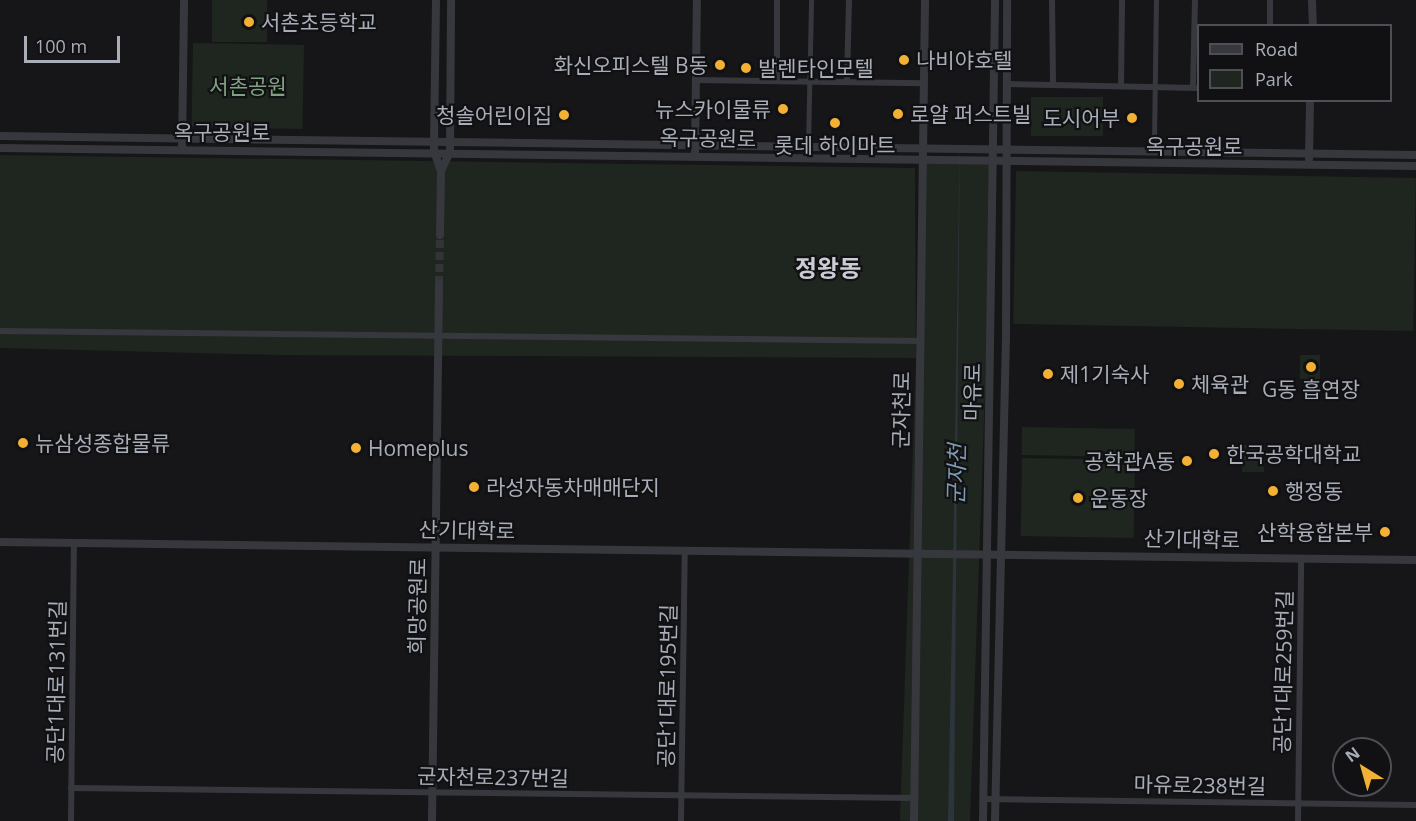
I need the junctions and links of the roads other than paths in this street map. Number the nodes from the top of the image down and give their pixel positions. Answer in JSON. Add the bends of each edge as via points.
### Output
{"nodes":[{"id":1,"x":184,"y":0,"type":"edge"},
{"id":2,"x":436,"y":0,"type":"edge"},
{"id":3,"x":452,"y":0,"type":"edge"},
{"id":4,"x":697,"y":0,"type":"edge"},
{"id":5,"x":777,"y":0,"type":"edge"},
{"id":6,"x":812,"y":0,"type":"edge"},
{"id":7,"x":849,"y":0,"type":"edge"},
{"id":8,"x":925,"y":0,"type":"edge"},
{"id":9,"x":995,"y":0,"type":"edge"},
{"id":10,"x":1007,"y":0,"type":"edge"},
{"id":11,"x":1052,"y":0,"type":"edge"},
{"id":12,"x":1122,"y":0,"type":"edge"},
{"id":13,"x":1156,"y":0,"type":"edge"},
{"id":14,"x":1195,"y":0,"type":"edge"},
{"id":15,"x":1270,"y":0,"type":"edge"},
{"id":16,"x":1312,"y":0,"type":"edge"},
{"id":17,"x":1270,"y":24,"type":"edge"},
{"id":18,"x":1313,"y":24,"type":"edge"},
{"id":19,"x":696,"y":80,"type":"junction"},
{"id":20,"x":777,"y":81,"type":"junction"},
{"id":21,"x":809,"y":81,"type":"junction"},
{"id":22,"x":847,"y":82,"type":"junction"},
{"id":23,"x":924,"y":83,"type":"junction"},
{"id":24,"x":1006,"y":84,"type":"junction"},
{"id":25,"x":1053,"y":85,"type":"junction"},
{"id":26,"x":1121,"y":86,"type":"junction"},
{"id":27,"x":1154,"y":87,"type":"junction"},
{"id":28,"x":1196,"y":88,"type":"edge"},
{"id":29,"x":1310,"y":102,"type":"edge"},
{"id":30,"x":0,"y":136,"type":"edge"},
{"id":31,"x":182,"y":138,"type":"junction"},
{"id":32,"x":434,"y":139,"type":"junction"},
{"id":33,"x":450,"y":140,"type":"junction"},
{"id":34,"x":1154,"y":141,"type":"dead end"},
{"id":35,"x":696,"y":144,"type":"junction"},
{"id":36,"x":808,"y":146,"type":"junction"},
{"id":37,"x":0,"y":148,"type":"edge"},
{"id":38,"x":182,"y":149,"type":"junction"},
{"id":39,"x":923,"y":149,"type":"junction"},
{"id":40,"x":993,"y":150,"type":"junction"},
{"id":41,"x":1005,"y":150,"type":"junction"},
{"id":42,"x":434,"y":151,"type":"junction"},
{"id":43,"x":450,"y":152,"type":"junction"},
{"id":44,"x":1309,"y":154,"type":"junction"},
{"id":45,"x":1416,"y":155,"type":"edge"},
{"id":46,"x":695,"y":156,"type":"junction"},
{"id":47,"x":923,"y":160,"type":"junction"},
{"id":48,"x":993,"y":162,"type":"junction"},
{"id":49,"x":1005,"y":163,"type":"junction"},
{"id":50,"x":1309,"y":165,"type":"junction"},
{"id":51,"x":1416,"y":166,"type":"edge"},
{"id":52,"x":441,"y":171,"type":"junction"},
{"id":53,"x":440,"y":235,"type":"tunnel mouth"},
{"id":54,"x":439,"y":284,"type":"tunnel mouth"},
{"id":55,"x":0,"y":331,"type":"edge"},
{"id":56,"x":438,"y":336,"type":"junction"},
{"id":57,"x":920,"y":341,"type":"junction"},
{"id":58,"x":0,"y":542,"type":"edge"},
{"id":59,"x":74,"y":543,"type":"junction"},
{"id":60,"x":436,"y":547,"type":"junction"},
{"id":61,"x":685,"y":551,"type":"junction"},
{"id":62,"x":917,"y":554,"type":"junction"},
{"id":63,"x":987,"y":555,"type":"junction"},
{"id":64,"x":1001,"y":555,"type":"junction"},
{"id":65,"x":1301,"y":559,"type":"junction"},
{"id":66,"x":1416,"y":560,"type":"edge"},
{"id":67,"x":71,"y":788,"type":"junction"},
{"id":68,"x":432,"y":792,"type":"junction"},
{"id":69,"x":682,"y":795,"type":"junction"},
{"id":70,"x":914,"y":798,"type":"junction"},
{"id":71,"x":983,"y":799,"type":"junction"},
{"id":72,"x":996,"y":799,"type":"junction"},
{"id":73,"x":1299,"y":803,"type":"junction"},
{"id":74,"x":1416,"y":805,"type":"edge"},
{"id":75,"x":71,"y":821,"type":"edge"},
{"id":76,"x":432,"y":821,"type":"edge"},
{"id":77,"x":681,"y":821,"type":"edge"},
{"id":78,"x":914,"y":821,"type":"edge"},
{"id":79,"x":983,"y":821,"type":"edge"},
{"id":80,"x":995,"y":821,"type":"edge"},
{"id":81,"x":1298,"y":821,"type":"edge"}],
"edges":[{"from":1,"to":31,"type":"street"},
{"from":2,"to":32,"type":"street"},
{"from":3,"to":33,"type":"street"},
{"from":4,"to":19,"type":"street"},
{"from":5,"to":20,"type":"street"},
{"from":6,"to":21,"type":"street"},
{"from":7,"to":22,"type":"street"},
{"from":8,"to":23,"type":"street","name":"군자천로"},
{"from":9,"to":40,"type":"street","name":"마유로"},
{"from":10,"to":24,"type":"street","name":"마유로"},
{"from":11,"to":25,"type":"street"},
{"from":12,"to":26,"type":"street"},
{"from":13,"to":27,"type":"street"},
{"from":14,"to":28,"type":"street"},
{"from":15,"to":17,"type":"street"},
{"from":16,"to":18,"type":"street"},
{"from":19,"to":20,"type":"street"},
{"from":19,"to":35,"type":"street"},
{"from":20,"to":21,"type":"street"},
{"from":21,"to":22,"type":"street"},
{"from":21,"to":36,"type":"street"},
{"from":22,"to":23,"type":"street"},
{"from":23,"to":39,"type":"street","name":"군자천로"},
{"from":24,"to":25,"type":"street"},
{"from":24,"to":41,"type":"street","name":"마유로"},
{"from":25,"to":26,"type":"street"},
{"from":26,"to":27,"type":"street"},
{"from":27,"to":28,"type":"street"},
{"from":27,"to":34,"type":"street"},
{"from":29,"to":44,"type":"street"},
{"from":30,"to":31,"type":"street","name":"옥구공원로"},
{"from":31,"to":32,"type":"street","name":"옥구공원로"},
{"from":31,"to":38,"type":"street"},
{"from":32,"to":33,"type":"street","name":"옥구공원로"},
{"from":32,"to":42,"type":"street"},
{"from":33,"to":35,"type":"street","name":"옥구공원로"},
{"from":33,"to":43,"type":"street"},
{"from":35,"to":36,"type":"street","name":"옥구공원로"},
{"from":35,"to":46,"type":"street"},
{"from":36,"to":39,"type":"street","name":"옥구공원로"},
{"from":37,"to":38,"type":"street","name":"옥구공원로"},
{"from":38,"to":42,"type":"street","name":"옥구공원로"},
{"from":39,"to":40,"type":"street","name":"옥구공원로"},
{"from":39,"to":47,"type":"street","name":"군자천로"},
{"from":40,"to":41,"type":"street","name":"옥구공원로"},
{"from":40,"to":48,"type":"street","name":"마유로"},
{"from":41,"to":44,"type":"street","name":"옥구공원로"},
{"from":41,"to":49,"type":"street","name":"마유로"},
{"from":42,"to":43,"type":"street","name":"옥구공원로"},
{"from":42,"to":52,"type":"street"},
{"from":43,"to":46,"type":"street","name":"옥구공원로"},
{"from":43,"to":52,"type":"street"},
{"from":44,"to":45,"type":"street","name":"옥구공원로"},
{"from":44,"to":50,"type":"street"},
{"from":46,"to":47,"type":"street","name":"옥구공원로"},
{"from":47,"to":48,"type":"street","name":"옥구공원로"},
{"from":47,"to":57,"type":"street","name":"군자천로"},
{"from":48,"to":49,"type":"street","name":"옥구공원로"},
{"from":48,"to":63,"type":"street","name":"마유로"},
{"from":49,"to":50,"type":"street","name":"옥구공원로"},
{"from":49,"to":64,"type":"street","name":"마유로"},
{"from":50,"to":51,"type":"street","name":"옥구공원로"},
{"from":52,"to":53,"type":"street"},
{"from":54,"to":56,"type":"street","name":"희망공원로"},
{"from":55,"to":56,"type":"street"},
{"from":56,"to":57,"type":"street"},
{"from":56,"to":60,"type":"street","name":"희망공원로"},
{"from":57,"to":62,"type":"street","name":"군자천로"},
{"from":58,"to":59,"type":"street","name":"산기대학로"},
{"from":59,"to":60,"type":"street","name":"산기대학로"},
{"from":59,"to":67,"type":"street","name":"공단1대로131번길"},
{"from":60,"to":61,"type":"street","name":"산기대학로"},
{"from":60,"to":68,"type":"street","name":"희망공원로"},
{"from":61,"to":62,"type":"street","name":"산기대학로"},
{"from":61,"to":69,"type":"street","name":"공단1대로195번길"},
{"from":62,"to":63,"type":"street","name":"산기대학로"},
{"from":62,"to":70,"type":"street","name":"군자천로"},
{"from":63,"to":64,"type":"street","name":"산기대학로"},
{"from":63,"to":71,"type":"street","name":"마유로"},
{"from":64,"to":65,"type":"street","name":"산기대학로"},
{"from":64,"to":72,"type":"street","name":"마유로"},
{"from":65,"to":66,"type":"street","name":"산기대학로"},
{"from":65,"to":73,"type":"street","name":"공단1대로259번길"},
{"from":67,"to":68,"type":"street","name":"군자천로237번길"},
{"from":67,"to":75,"type":"street","name":"공단1대로131번길"},
{"from":68,"to":69,"type":"street","name":"군자천로237번길"},
{"from":68,"to":76,"type":"street","name":"희망공원로"},
{"from":69,"to":70,"type":"street","name":"군자천로237번길"},
{"from":69,"to":77,"type":"street","name":"공단1대로195번길"},
{"from":70,"to":78,"type":"street","name":"군자천로"},
{"from":71,"to":72,"type":"street","name":"마유로238번길"},
{"from":71,"to":79,"type":"street","name":"마유로"},
{"from":72,"to":73,"type":"street","name":"마유로238번길"},
{"from":72,"to":80,"type":"street","name":"마유로"},
{"from":73,"to":74,"type":"street","name":"마유로238번길"},
{"from":73,"to":81,"type":"street","name":"공단1대로259번길"}]}
